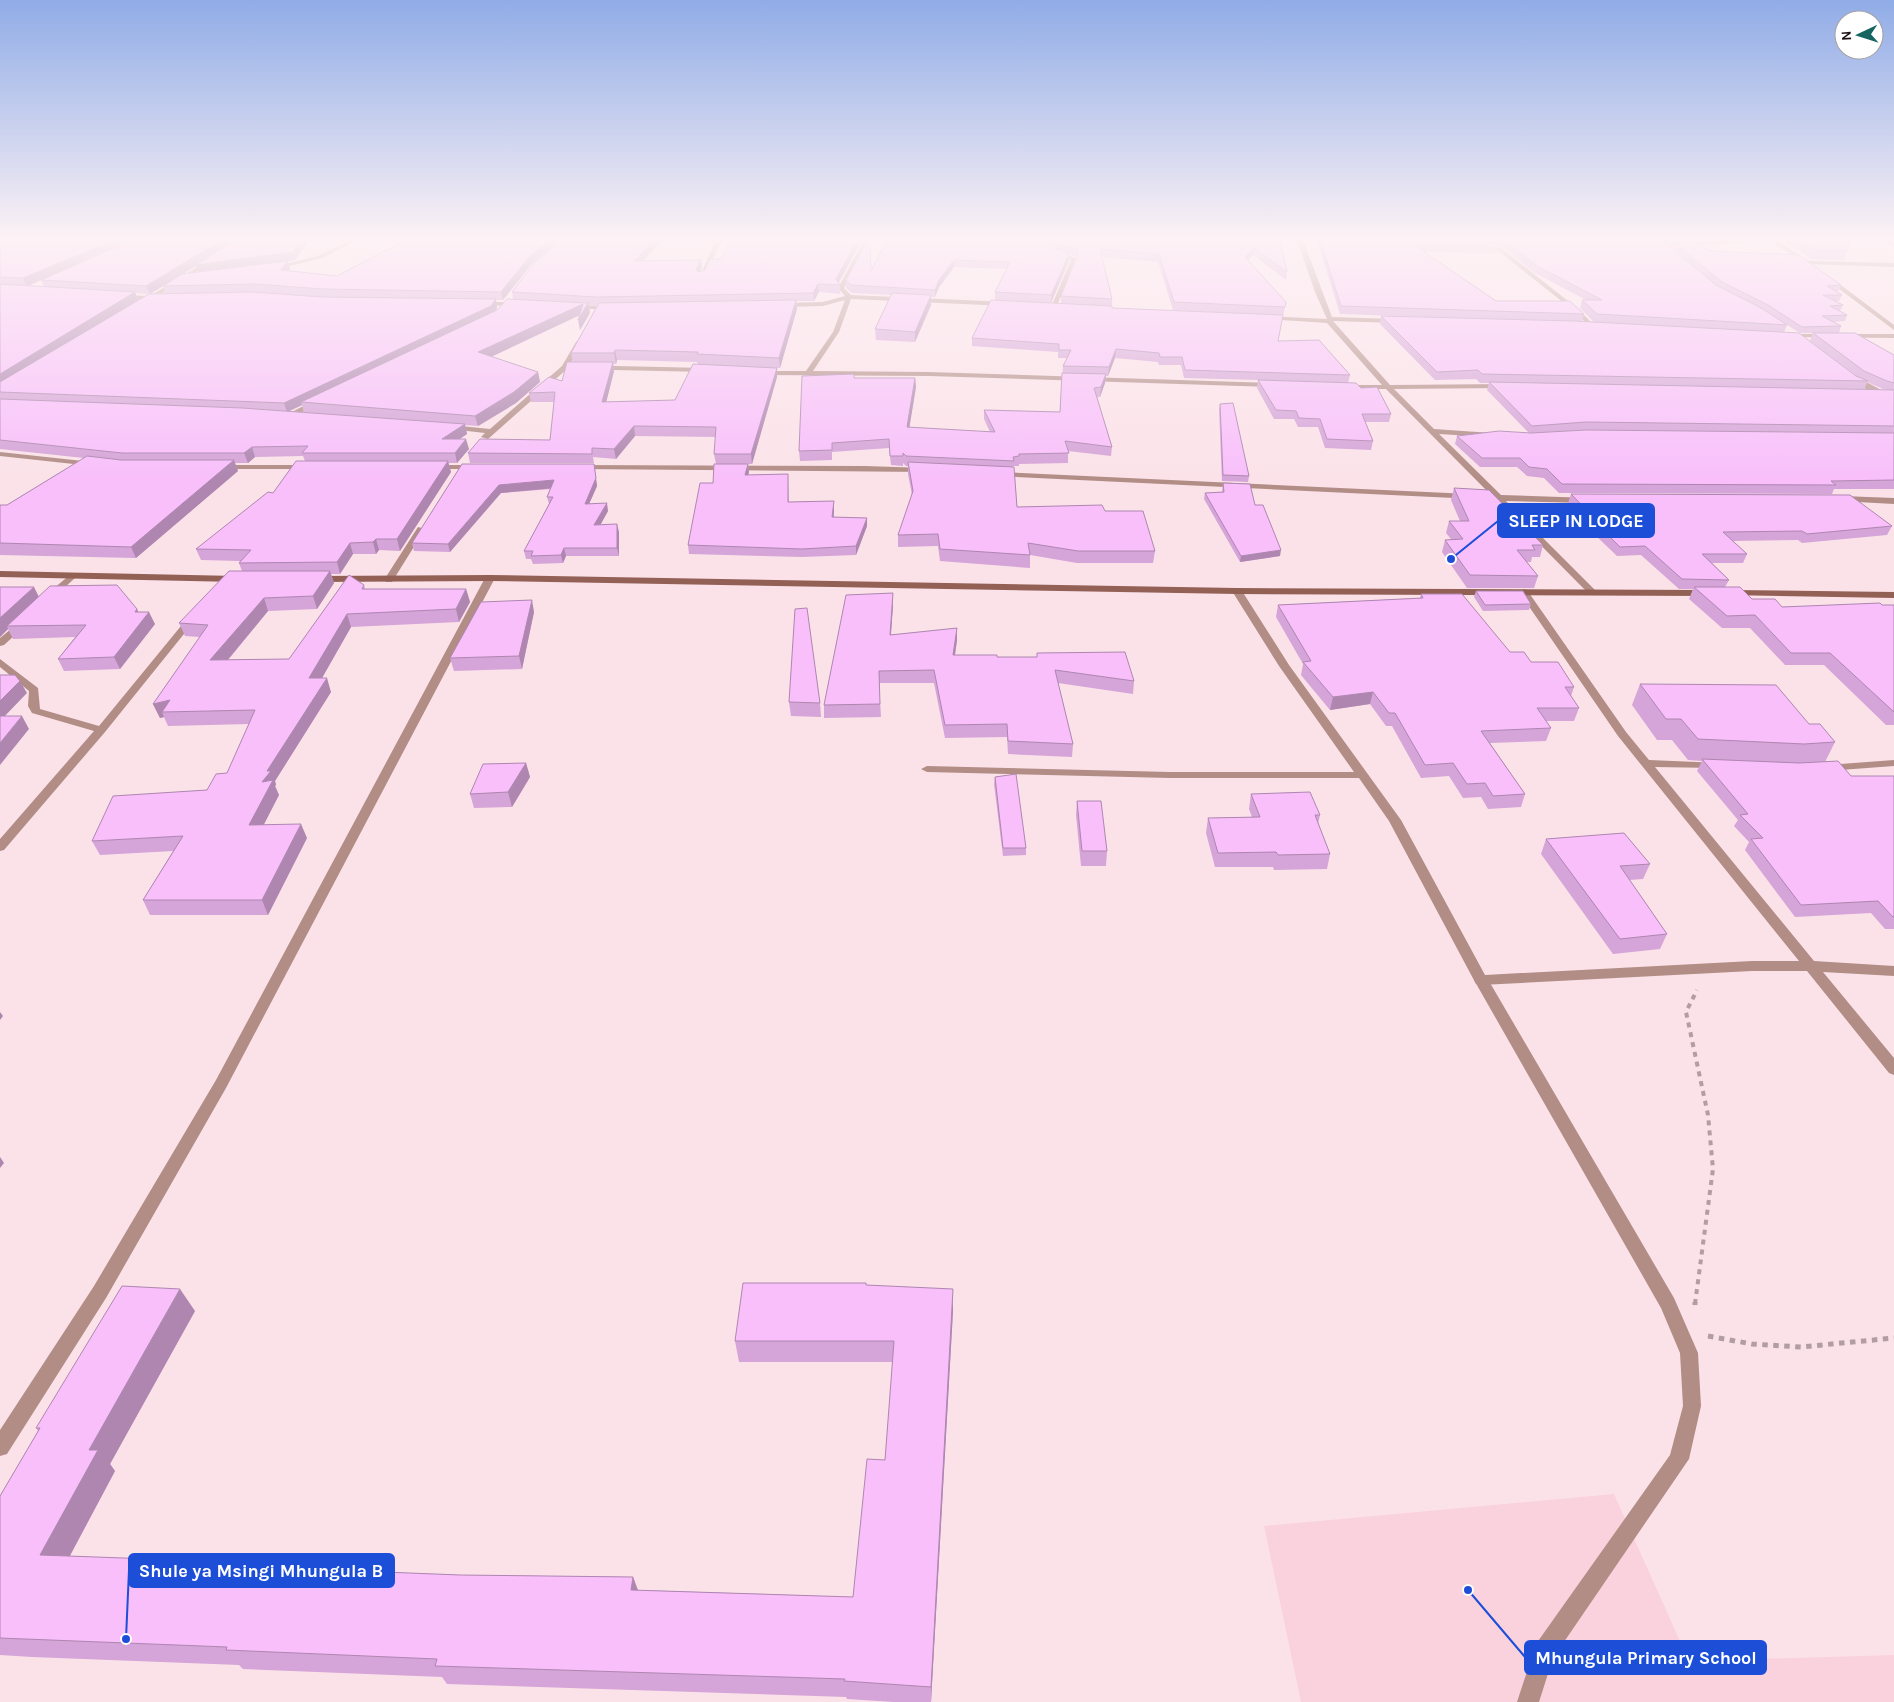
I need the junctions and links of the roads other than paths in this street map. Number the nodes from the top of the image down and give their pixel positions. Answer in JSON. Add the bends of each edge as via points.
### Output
{"nodes":[{"id":1,"x":841,"y":319,"type":"edge"},
{"id":2,"x":1310,"y":319,"type":"edge"},
{"id":3,"x":1585,"y":319,"type":"edge"},
{"id":4,"x":1883,"y":319,"type":"edge"},
{"id":5,"x":1330,"y":320,"type":"junction"},
{"id":6,"x":1407,"y":322,"type":"edge"},
{"id":7,"x":1582,"y":326,"type":"edge"},
{"id":8,"x":1592,"y":326,"type":"junction"},
{"id":9,"x":1602,"y":326,"type":"edge"},
{"id":10,"x":1784,"y":328,"type":"edge"},
{"id":11,"x":1894,"y":328,"type":"edge"},
{"id":12,"x":584,"y":331,"type":"edge"},
{"id":13,"x":1778,"y":336,"type":"edge"},
{"id":14,"x":1798,"y":336,"type":"junction"},
{"id":15,"x":1894,"y":336,"type":"edge"},
{"id":16,"x":1805,"y":342,"type":"edge"},
{"id":17,"x":565,"y":367,"type":"junction"},
{"id":18,"x":718,"y":370,"type":"edge"},
{"id":19,"x":1842,"y":371,"type":"edge"},
{"id":20,"x":753,"y":372,"type":"edge"},
{"id":21,"x":808,"y":373,"type":"junction"},
{"id":22,"x":1281,"y":385,"type":"edge"},
{"id":23,"x":1340,"y":386,"type":"edge"},
{"id":24,"x":1513,"y":386,"type":"edge"},
{"id":25,"x":1389,"y":388,"type":"junction"},
{"id":26,"x":1864,"y":394,"type":"edge"},
{"id":27,"x":1884,"y":395,"type":"junction"},
{"id":28,"x":1894,"y":395,"type":"edge"},
{"id":29,"x":322,"y":400,"type":"edge"},
{"id":30,"x":1894,"y":404,"type":"edge"},
{"id":31,"x":279,"y":415,"type":"edge"},
{"id":32,"x":288,"y":416,"type":"junction"},
{"id":33,"x":305,"y":416,"type":"edge"},
{"id":34,"x":443,"y":426,"type":"edge"},
{"id":35,"x":490,"y":431,"type":"junction"},
{"id":36,"x":1432,"y":431,"type":"junction"},
{"id":37,"x":1501,"y":436,"type":"edge"},
{"id":38,"x":479,"y":445,"type":"edge"},
{"id":39,"x":0,"y":454,"type":"edge"},
{"id":40,"x":464,"y":463,"type":"junction"},
{"id":41,"x":97,"y":465,"type":"edge"},
{"id":42,"x":491,"y":466,"type":"edge"},
{"id":43,"x":214,"y":467,"type":"edge"},
{"id":44,"x":312,"y":467,"type":"edge"},
{"id":45,"x":422,"y":467,"type":"edge"},
{"id":46,"x":570,"y":467,"type":"edge"},
{"id":47,"x":934,"y":471,"type":"edge"},
{"id":48,"x":456,"y":474,"type":"edge"},
{"id":49,"x":994,"y":474,"type":"edge"},
{"id":50,"x":1501,"y":498,"type":"junction"},
{"id":51,"x":1831,"y":499,"type":"edge"},
{"id":52,"x":1597,"y":500,"type":"edge"},
{"id":53,"x":1894,"y":501,"type":"edge"},
{"id":54,"x":425,"y":523,"type":"edge"},
{"id":55,"x":0,"y":574,"type":"edge"},
{"id":56,"x":72,"y":576,"type":"junction"},
{"id":57,"x":490,"y":578,"type":"junction"},
{"id":58,"x":224,"y":579,"type":"junction"},
{"id":59,"x":243,"y":579,"type":"edge"},
{"id":60,"x":311,"y":579,"type":"edge"},
{"id":61,"x":389,"y":580,"type":"junction"},
{"id":62,"x":215,"y":590,"type":"edge"},
{"id":63,"x":1237,"y":591,"type":"junction"},
{"id":64,"x":1524,"y":592,"type":"junction"},
{"id":65,"x":1592,"y":592,"type":"junction"},
{"id":66,"x":1894,"y":595,"type":"edge"},
{"id":67,"x":43,"y":603,"type":"edge"},
{"id":68,"x":198,"y":611,"type":"edge"},
{"id":69,"x":29,"y":616,"type":"edge"},
{"id":70,"x":0,"y":643,"type":"edge"},
{"id":71,"x":0,"y":662,"type":"edge"},
{"id":72,"x":101,"y":730,"type":"junction"},
{"id":73,"x":1646,"y":763,"type":"junction"},
{"id":74,"x":1894,"y":763,"type":"edge"},
{"id":75,"x":1734,"y":766,"type":"edge"},
{"id":76,"x":927,"y":768,"type":"dead end"},
{"id":77,"x":1817,"y":769,"type":"edge"},
{"id":78,"x":1363,"y":775,"type":"junction"},
{"id":79,"x":0,"y":847,"type":"edge"},
{"id":80,"x":1810,"y":966,"type":"junction"},
{"id":81,"x":1894,"y":971,"type":"edge"},
{"id":82,"x":1481,"y":980,"type":"junction"},
{"id":83,"x":1894,"y":1069,"type":"edge"},
{"id":84,"x":0,"y":1447,"type":"edge"},
{"id":85,"x":1528,"y":1702,"type":"edge"}],
"edges":[{"from":1,"to":21,"type":"street","via":[[836,332]]},
{"from":2,"to":5,"type":"street"},
{"from":3,"to":8,"type":"street"},
{"from":4,"to":11,"type":"street"},
{"from":5,"to":6,"type":"street"},
{"from":5,"to":25,"type":"street"},
{"from":7,"to":8,"type":"street"},
{"from":8,"to":9,"type":"street"},
{"from":10,"to":14,"type":"street"},
{"from":12,"to":17,"type":"street"},
{"from":13,"to":14,"type":"street"},
{"from":14,"to":15,"type":"street"},
{"from":14,"to":16,"type":"street"},
{"from":17,"to":18,"type":"street"},
{"from":17,"to":35,"type":"street"},
{"from":19,"to":27,"type":"street"},
{"from":20,"to":21,"type":"street"},
{"from":21,"to":22,"type":"street"},
{"from":23,"to":25,"type":"street"},
{"from":24,"to":25,"type":"street"},
{"from":25,"to":36,"type":"street"},
{"from":26,"to":27,"type":"street"},
{"from":27,"to":28,"type":"street"},
{"from":27,"to":30,"type":"street"},
{"from":29,"to":32,"type":"street"},
{"from":31,"to":32,"type":"street"},
{"from":32,"to":33,"type":"street"},
{"from":34,"to":35,"type":"street"},
{"from":35,"to":38,"type":"street"},
{"from":36,"to":37,"type":"street"},
{"from":36,"to":50,"type":"street"},
{"from":39,"to":41,"type":"street"},
{"from":40,"to":42,"type":"street"},
{"from":40,"to":45,"type":"street"},
{"from":40,"to":48,"type":"street"},
{"from":43,"to":44,"type":"street"},
{"from":46,"to":47,"type":"street"},
{"from":49,"to":50,"type":"street"},
{"from":50,"to":52,"type":"street"},
{"from":50,"to":65,"type":"street"},
{"from":51,"to":53,"type":"street"},
{"from":54,"to":61,"type":"street"},
{"from":55,"to":56,"type":"main road"},
{"from":56,"to":58,"type":"main road"},
{"from":56,"to":67,"type":"street"},
{"from":57,"to":61,"type":"main road"},
{"from":57,"to":63,"type":"main road"},
{"from":57,"to":84,"type":"street","via":[[220,1084],[100,1292]]},
{"from":58,"to":59,"type":"main road"},
{"from":58,"to":62,"type":"street"},
{"from":60,"to":61,"type":"main road"},
{"from":63,"to":64,"type":"main road"},
{"from":63,"to":78,"type":"street","via":[[1284,666]]},
{"from":64,"to":65,"type":"main road"},
{"from":64,"to":73,"type":"street","via":[[1597,700]]},
{"from":65,"to":66,"type":"main road"},
{"from":68,"to":72,"type":"street"},
{"from":69,"to":70,"type":"street"},
{"from":71,"to":72,"type":"street","via":[[34,690],[33,706],[36,710]]},
{"from":72,"to":79,"type":"street"},
{"from":73,"to":75,"type":"street"},
{"from":73,"to":80,"type":"street"},
{"from":74,"to":77,"type":"street"},
{"from":76,"to":78,"type":"street","via":[[1170,775]]},
{"from":78,"to":82,"type":"street","via":[[1395,820]]},
{"from":80,"to":81,"type":"street"},
{"from":80,"to":82,"type":"street"},
{"from":80,"to":83,"type":"street"},
{"from":82,"to":85,"type":"street","via":[[1668,1304],[1689,1353],[1692,1406],[1679,1459],[1544,1652]]}]}
